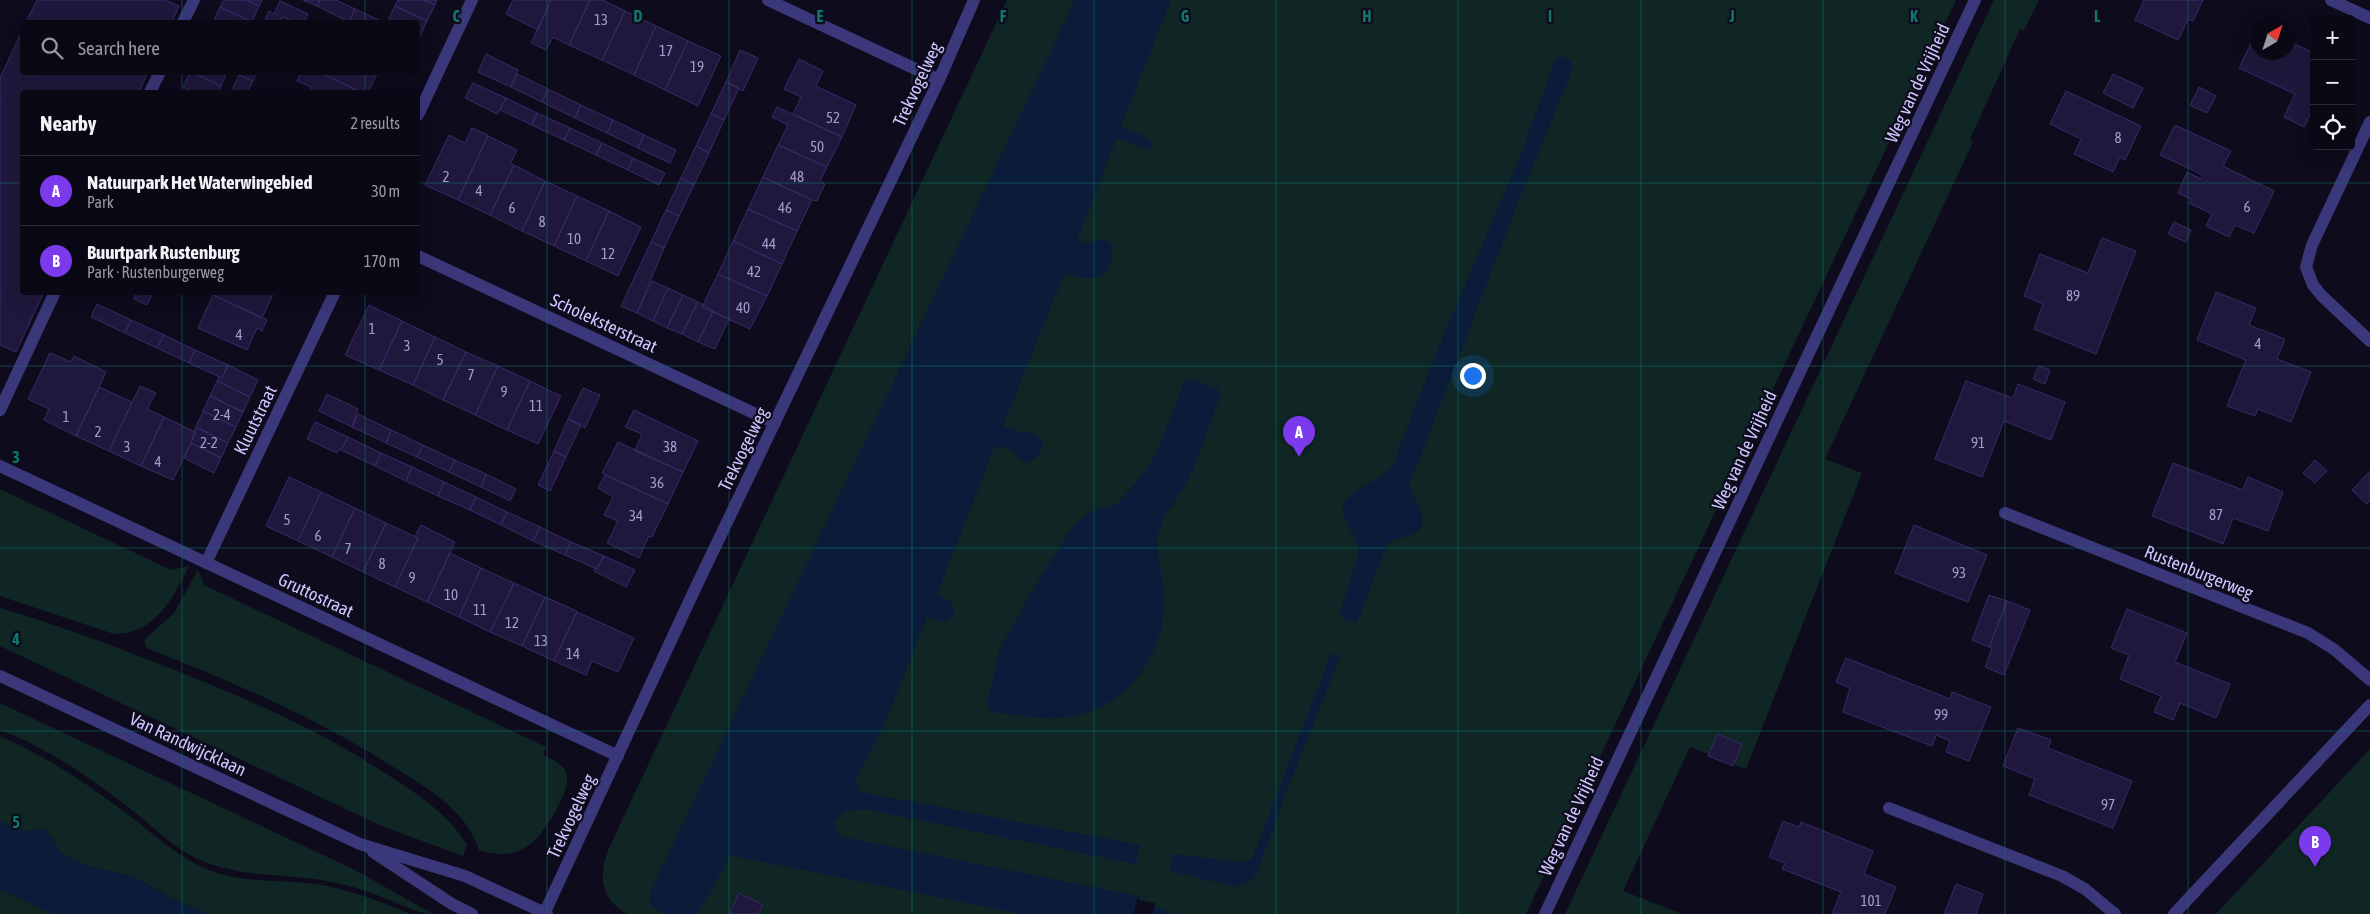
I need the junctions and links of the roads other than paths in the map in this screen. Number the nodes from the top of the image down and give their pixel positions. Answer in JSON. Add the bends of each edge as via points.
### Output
{"nodes":[{"id":1,"x":194,"y":0,"type":"edge"},
{"id":2,"x":472,"y":0,"type":"edge"},
{"id":3,"x":768,"y":0,"type":"edge"},
{"id":4,"x":974,"y":0,"type":"edge"},
{"id":5,"x":1975,"y":0,"type":"edge"},
{"id":6,"x":2331,"y":0,"type":"edge"},
{"id":7,"x":2370,"y":18,"type":"edge"},
{"id":8,"x":184,"y":20,"type":"edge"},
{"id":9,"x":158,"y":75,"type":"edge"},
{"id":10,"x":939,"y":80,"type":"junction"},
{"id":11,"x":151,"y":90,"type":"edge"},
{"id":12,"x":420,"y":111,"type":"edge"},
{"id":13,"x":2370,"y":122,"type":"edge"},
{"id":14,"x":420,"y":257,"type":"edge"},
{"id":15,"x":54,"y":295,"type":"edge"},
{"id":16,"x":333,"y":295,"type":"edge"},
{"id":17,"x":2370,"y":340,"type":"edge"},
{"id":18,"x":0,"y":410,"type":"edge"},
{"id":19,"x":775,"y":423,"type":"junction"},
{"id":20,"x":0,"y":466,"type":"edge"},
{"id":21,"x":2005,"y":513,"type":"dead end"},
{"id":22,"x":206,"y":563,"type":"junction"},
{"id":23,"x":0,"y":676,"type":"edge"},
{"id":24,"x":2370,"y":680,"type":"edge"},
{"id":25,"x":2370,"y":705,"type":"edge"},
{"id":26,"x":618,"y":756,"type":"junction"},
{"id":27,"x":1889,"y":808,"type":"dead end"},
{"id":28,"x":360,"y":844,"type":"junction"},
{"id":29,"x":472,"y":914,"type":"edge"},
{"id":30,"x":545,"y":914,"type":"edge"},
{"id":31,"x":1545,"y":914,"type":"edge"},
{"id":32,"x":2115,"y":914,"type":"edge"},
{"id":33,"x":2174,"y":914,"type":"edge"}],
"edges":[{"from":1,"to":8,"type":"street"},
{"from":2,"to":12,"type":"street"},
{"from":3,"to":10,"type":"street"},
{"from":4,"to":10,"type":"street","name":"Trekvogelweg"},
{"from":5,"to":31,"type":"street","name":"Weg van de Vrijheid"},
{"from":6,"to":7,"type":"street"},
{"from":9,"to":11,"type":"street"},
{"from":10,"to":19,"type":"street","name":"Trekvogelweg"},
{"from":13,"to":17,"type":"street","via":[[2312,245],[2306,267],[2313,285],[2322,296]]},
{"from":14,"to":19,"type":"street","name":"Scholeksterstraat"},
{"from":15,"to":18,"type":"street"},
{"from":16,"to":22,"type":"street","name":"Kluutstraat"},
{"from":19,"to":26,"type":"street","name":"Trekvogelweg"},
{"from":20,"to":22,"type":"street","name":"Gruttostraat"},
{"from":21,"to":24,"type":"street","name":"Rustenburgerweg","via":[[2308,634],[2323,641]]},
{"from":22,"to":26,"type":"street","name":"Gruttostraat"},
{"from":23,"to":28,"type":"street","name":"Van Randwijcklaan"},
{"from":25,"to":33,"type":"street"},
{"from":26,"to":30,"type":"street","name":"Trekvogelweg"},
{"from":27,"to":32,"type":"street","via":[[2062,876],[2084,888]]},
{"from":28,"to":29,"type":"street","name":"Van Randwijcklaan"},
{"from":28,"to":30,"type":"street","name":"Van Randwijcklaan","via":[[465,876]]}]}
